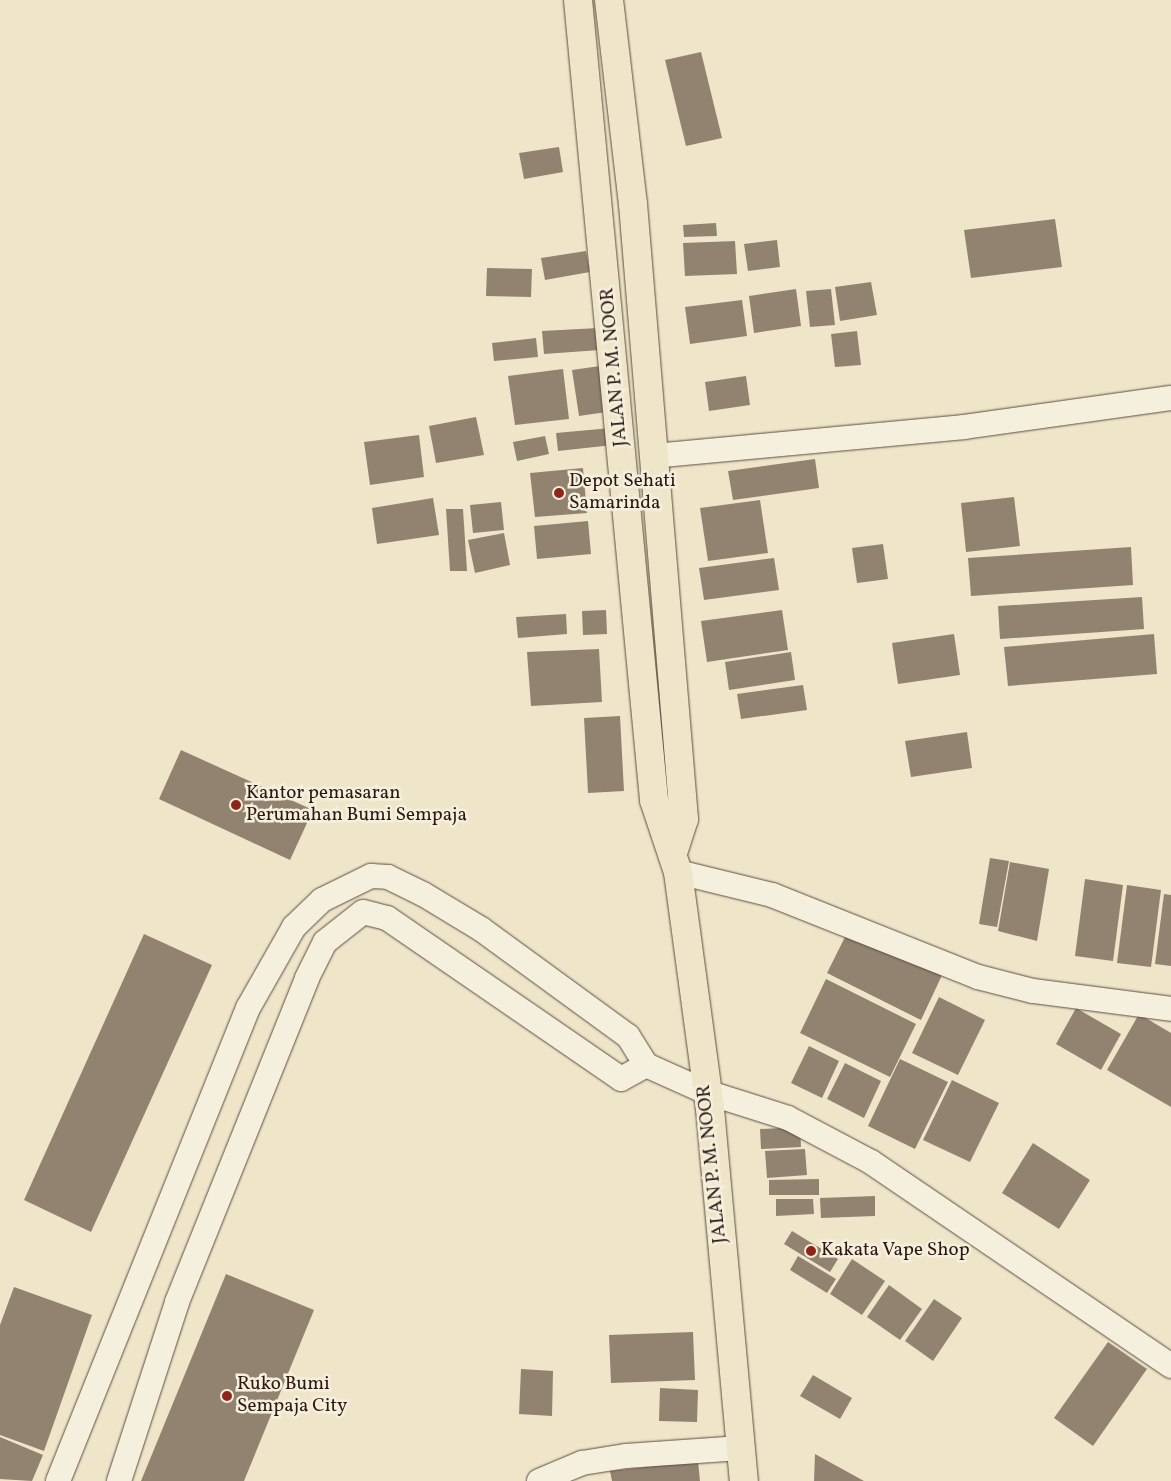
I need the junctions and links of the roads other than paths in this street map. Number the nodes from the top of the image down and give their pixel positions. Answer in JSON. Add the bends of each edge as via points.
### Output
{"nodes":[{"id":1,"x":578,"y":0,"type":"edge"},
{"id":2,"x":609,"y":0,"type":"edge"},
{"id":3,"x":648,"y":386,"type":"junction"},
{"id":4,"x":617,"y":389,"type":"junction"},
{"id":5,"x":1171,"y":398,"type":"edge"},
{"id":6,"x":653,"y":456,"type":"junction"},
{"id":7,"x":676,"y":861,"type":"junction"},
{"id":8,"x":344,"y":886,"type":"junction"},
{"id":9,"x":363,"y":912,"type":"junction"},
{"id":10,"x":1171,"y":1009,"type":"edge"},
{"id":11,"x":646,"y":1065,"type":"junction"},
{"id":12,"x":706,"y":1092,"type":"junction"},
{"id":13,"x":1171,"y":1366,"type":"edge"},
{"id":14,"x":741,"y":1448,"type":"junction"},
{"id":15,"x":58,"y":1481,"type":"edge"},
{"id":16,"x":119,"y":1481,"type":"edge"},
{"id":17,"x":539,"y":1481,"type":"edge"},
{"id":18,"x":744,"y":1481,"type":"edge"}],
"edges":[{"from":1,"to":4,"type":"highway","name":"JALAN P. M. NOOR"},
{"from":2,"to":3,"type":"highway","name":"JALAN P. M. NOOR"},
{"from":3,"to":4,"type":"highway"},
{"from":3,"to":6,"type":"highway","name":"JALAN P. M. NOOR"},
{"from":4,"to":7,"type":"highway","name":"JALAN P. M. NOOR","via":[[656,816]]},
{"from":5,"to":6,"type":"street","via":[[964,427]]},
{"from":6,"to":7,"type":"highway","name":"JALAN P. M. NOOR","via":[[684,819]]},
{"from":7,"to":10,"type":"street","via":[[772,895],[978,977],[1033,991]]},
{"from":7,"to":12,"type":"highway","name":"JALAN P. M. NOOR"},
{"from":8,"to":9,"type":"street"},
{"from":8,"to":11,"type":"street","via":[[371,876],[388,877],[423,894],[481,929],[622,1031]]},
{"from":8,"to":15,"type":"street","via":[[294,927],[248,1008]]},
{"from":9,"to":11,"type":"street","via":[[387,918],[621,1078]]},
{"from":9,"to":16,"type":"street","via":[[326,942],[307,978],[177,1302]]},
{"from":11,"to":12,"type":"street"},
{"from":12,"to":13,"type":"street","via":[[788,1118],[871,1162]]},
{"from":12,"to":14,"type":"highway","name":"JALAN P. M. NOOR"},
{"from":14,"to":17,"type":"street","via":[[626,1456],[582,1463]]},
{"from":14,"to":18,"type":"highway","name":"JALAN P. M. NOOR"}]}
